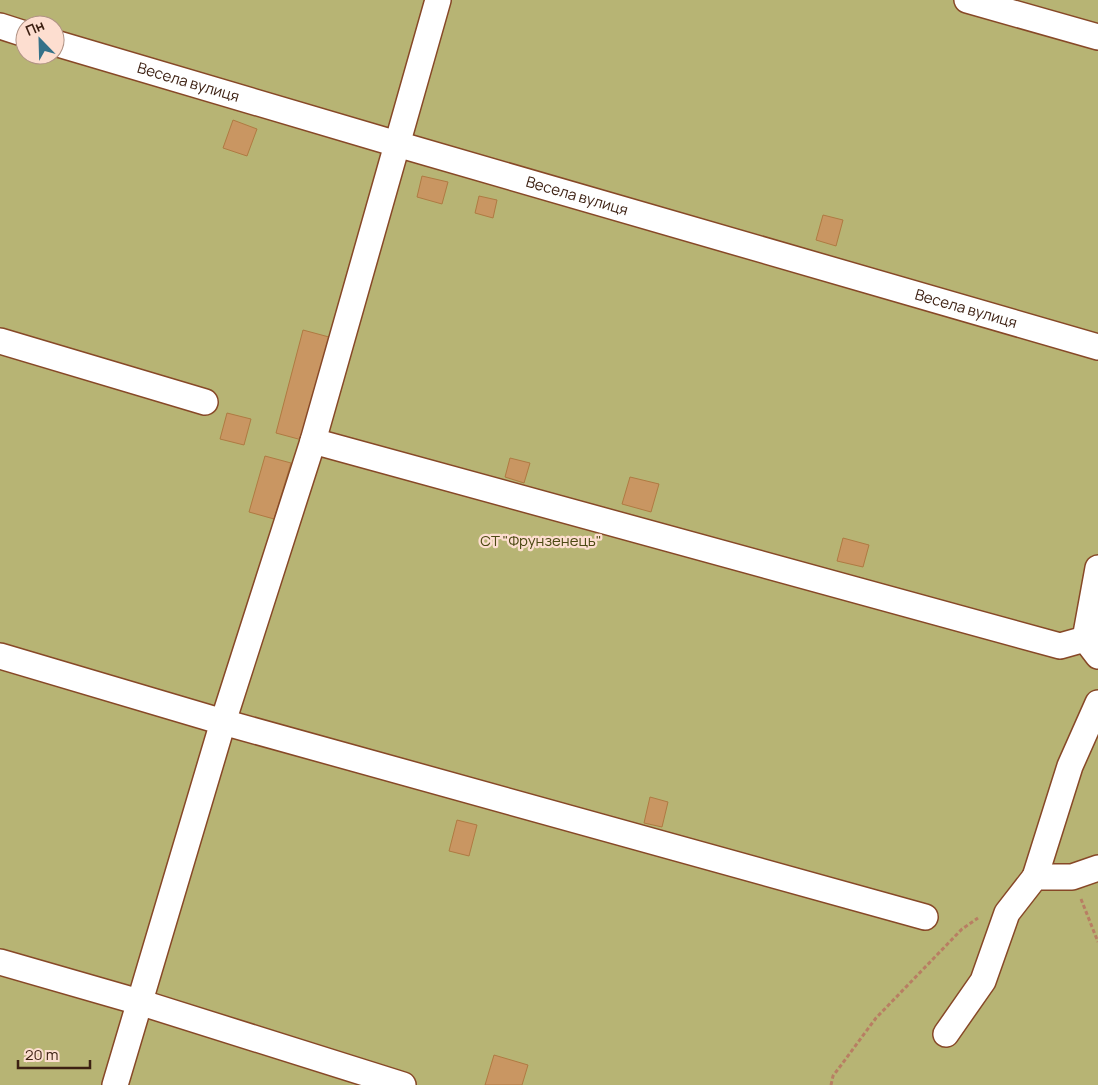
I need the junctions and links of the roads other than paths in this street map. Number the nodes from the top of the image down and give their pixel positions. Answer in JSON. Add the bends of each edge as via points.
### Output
{"nodes":[{"id":1,"x":438,"y":0,"type":"edge"},
{"id":2,"x":967,"y":0,"type":"edge"},
{"id":3,"x":0,"y":26,"type":"edge"},
{"id":4,"x":15,"y":31,"type":"edge"},
{"id":5,"x":1098,"y":37,"type":"edge"},
{"id":6,"x":65,"y":46,"type":"edge"},
{"id":7,"x":397,"y":144,"type":"junction"},
{"id":8,"x":0,"y":341,"type":"edge"},
{"id":9,"x":1098,"y":348,"type":"edge"},
{"id":10,"x":205,"y":402,"type":"dead end"},
{"id":11,"x":313,"y":441,"type":"junction"},
{"id":12,"x":1098,"y":568,"type":"edge"},
{"id":13,"x":1092,"y":647,"type":"edge"},
{"id":14,"x":0,"y":656,"type":"edge"},
{"id":15,"x":1098,"y":703,"type":"edge"},
{"id":16,"x":223,"y":722,"type":"junction"},
{"id":17,"x":1098,"y":868,"type":"edge"},
{"id":18,"x":1035,"y":877,"type":"junction"},
{"id":19,"x":925,"y":917,"type":"dead end"},
{"id":20,"x":0,"y":962,"type":"edge"},
{"id":21,"x":139,"y":1002,"type":"junction"},
{"id":22,"x":946,"y":1034,"type":"dead end"},
{"id":23,"x":115,"y":1085,"type":"edge"},
{"id":24,"x":404,"y":1085,"type":"edge"}],
"edges":[{"from":1,"to":7,"type":"lane"},
{"from":2,"to":5,"type":"lane"},
{"from":3,"to":4,"type":"lane"},
{"from":6,"to":7,"type":"lane","name":"Весела вулиця"},
{"from":7,"to":9,"type":"lane","name":"Весела вулиця"},
{"from":7,"to":11,"type":"lane"},
{"from":8,"to":10,"type":"lane"},
{"from":11,"to":13,"type":"lane","via":[[1060,646]]},
{"from":11,"to":16,"type":"lane"},
{"from":12,"to":13,"type":"lane"},
{"from":14,"to":16,"type":"lane"},
{"from":15,"to":18,"type":"lane","via":[[1070,766]]},
{"from":16,"to":19,"type":"lane"},
{"from":16,"to":21,"type":"lane"},
{"from":17,"to":18,"type":"lane","via":[[1072,877]]},
{"from":18,"to":22,"type":"lane","via":[[1007,913],[983,982]]},
{"from":20,"to":21,"type":"lane"},
{"from":21,"to":23,"type":"lane"},
{"from":21,"to":24,"type":"lane"}]}
